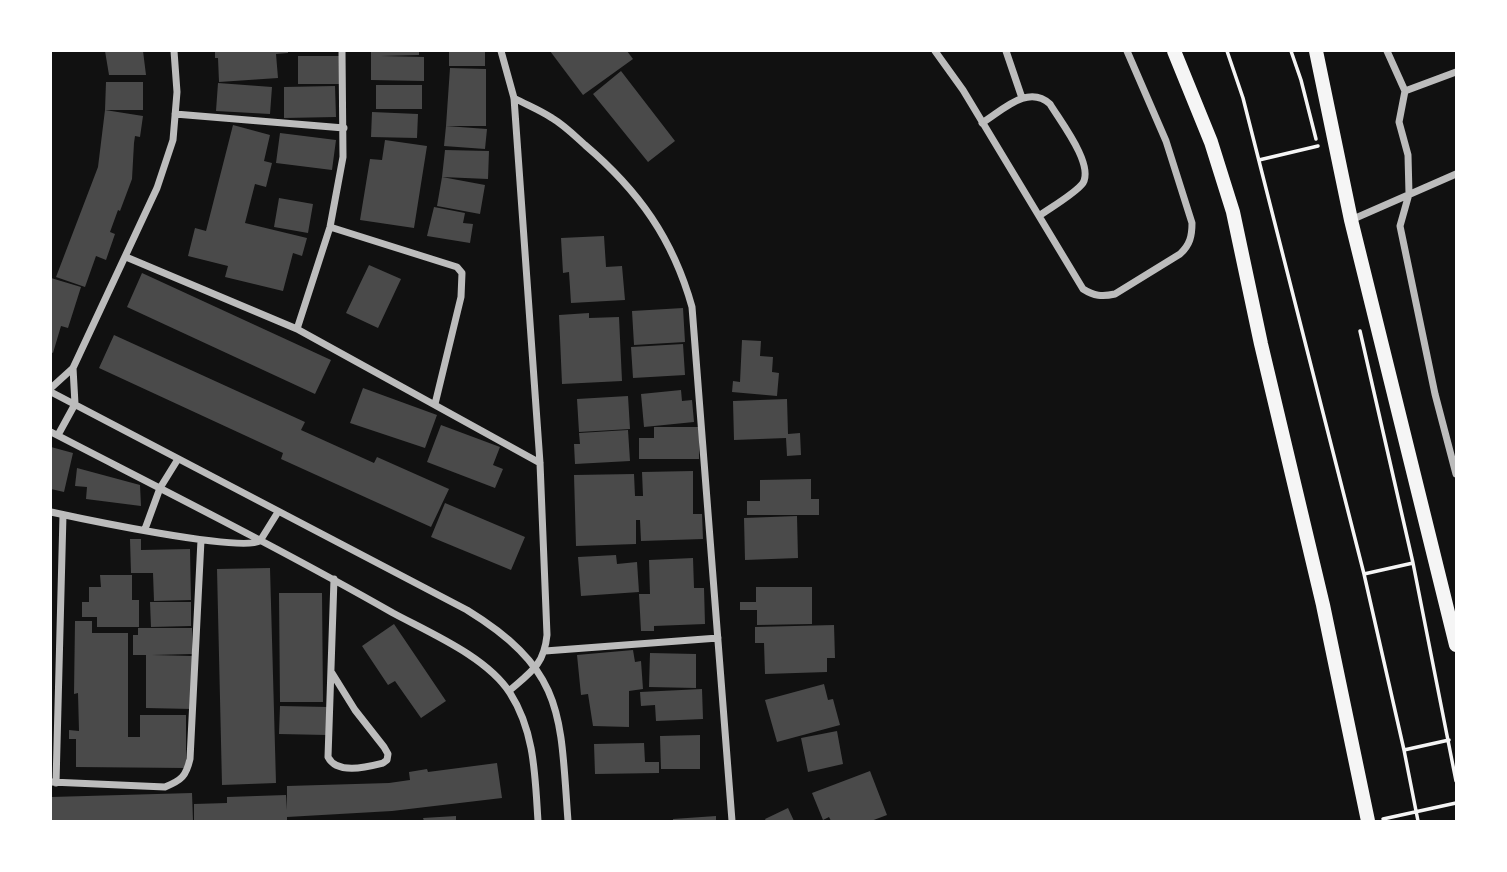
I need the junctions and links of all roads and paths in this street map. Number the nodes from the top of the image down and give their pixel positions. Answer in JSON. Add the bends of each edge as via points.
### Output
{"nodes":[{"id":1,"x":174,"y":51,"type":"edge"},
{"id":2,"x":342,"y":51,"type":"edge"},
{"id":3,"x":501,"y":51,"type":"edge"},
{"id":4,"x":935,"y":51,"type":"edge"},
{"id":5,"x":1006,"y":51,"type":"edge"},
{"id":6,"x":1127,"y":51,"type":"edge"},
{"id":7,"x":1174,"y":51,"type":"edge"},
{"id":8,"x":1227,"y":51,"type":"edge"},
{"id":9,"x":1291,"y":51,"type":"edge"},
{"id":10,"x":1316,"y":51,"type":"edge"},
{"id":11,"x":1387,"y":51,"type":"edge"},
{"id":12,"x":1456,"y":72,"type":"edge"},
{"id":13,"x":1405,"y":92,"type":"junction"},
{"id":14,"x":514,"y":98,"type":"junction"},
{"id":15,"x":1022,"y":98,"type":"junction"},
{"id":16,"x":175,"y":114,"type":"junction"},
{"id":17,"x":982,"y":123,"type":"junction"},
{"id":18,"x":344,"y":128,"type":"junction"},
{"id":19,"x":1258,"y":160,"type":"junction"},
{"id":20,"x":1456,"y":174,"type":"edge"},
{"id":21,"x":1409,"y":194,"type":"junction"},
{"id":22,"x":1039,"y":216,"type":"junction"},
{"id":23,"x":1351,"y":220,"type":"junction"},
{"id":24,"x":330,"y":227,"type":"junction"},
{"id":25,"x":126,"y":257,"type":"junction"},
{"id":26,"x":297,"y":329,"type":"junction"},
{"id":27,"x":1360,"y":330,"type":"dead end"},
{"id":28,"x":73,"y":369,"type":"junction"},
{"id":29,"x":51,"y":390,"type":"edge"},
{"id":30,"x":75,"y":404,"type":"junction"},
{"id":31,"x":435,"y":404,"type":"junction"},
{"id":32,"x":54,"y":433,"type":"edge"},
{"id":33,"x":178,"y":459,"type":"junction"},
{"id":34,"x":540,"y":463,"type":"junction"},
{"id":35,"x":1456,"y":474,"type":"edge"},
{"id":36,"x":160,"y":488,"type":"junction"},
{"id":37,"x":51,"y":512,"type":"edge"},
{"id":38,"x":278,"y":512,"type":"junction"},
{"id":39,"x":63,"y":515,"type":"junction"},
{"id":40,"x":145,"y":529,"type":"junction"},
{"id":41,"x":201,"y":540,"type":"junction"},
{"id":42,"x":261,"y":541,"type":"junction"},
{"id":43,"x":1413,"y":563,"type":"junction"},
{"id":44,"x":1364,"y":574,"type":"junction"},
{"id":45,"x":334,"y":579,"type":"junction"},
{"id":46,"x":718,"y":638,"type":"junction"},
{"id":47,"x":1456,"y":645,"type":"edge"},
{"id":48,"x":545,"y":651,"type":"junction"},
{"id":49,"x":536,"y":668,"type":"junction"},
{"id":50,"x":332,"y":673,"type":"junction"},
{"id":51,"x":509,"y":691,"type":"junction"},
{"id":52,"x":1448,"y":740,"type":"junction"},
{"id":53,"x":1404,"y":750,"type":"junction"},
{"id":54,"x":1456,"y":781,"type":"edge"},
{"id":55,"x":53,"y":783,"type":"edge"},
{"id":56,"x":1456,"y":803,"type":"edge"},
{"id":57,"x":1416,"y":812,"type":"junction"},
{"id":58,"x":538,"y":821,"type":"edge"},
{"id":59,"x":568,"y":821,"type":"edge"},
{"id":60,"x":732,"y":821,"type":"edge"},
{"id":61,"x":1371,"y":821,"type":"edge"},
{"id":62,"x":1418,"y":821,"type":"edge"}],
"edges":[{"from":1,"to":16,"type":"street"},
{"from":2,"to":18,"type":"street"},
{"from":3,"to":14,"type":"street"},
{"from":4,"to":17,"type":"street"},
{"from":5,"to":15,"type":"street"},
{"from":6,"to":22,"type":"street","via":[[1166,141],[1192,223],[1188,246],[1115,294],[1092,295],[1083,289]]},
{"from":7,"to":61,"type":"main road","via":[[1233,212]]},
{"from":8,"to":19,"type":"path"},
{"from":9,"to":19,"type":"path","via":[[1318,146]]},
{"from":10,"to":23,"type":"main road"},
{"from":11,"to":13,"type":"street"},
{"from":12,"to":13,"type":"street"},
{"from":13,"to":21,"type":"street","via":[[1398,122],[1408,155]]},
{"from":14,"to":34,"type":"street"},
{"from":14,"to":46,"type":"street","via":[[554,119],[594,152],[662,231],[682,273],[692,307]]},
{"from":15,"to":17,"type":"street"},
{"from":15,"to":22,"type":"street","via":[[1033,94],[1050,104],[1084,161],[1086,174],[1082,184]]},
{"from":16,"to":18,"type":"street"},
{"from":16,"to":25,"type":"street","via":[[173,140],[157,188]]},
{"from":17,"to":22,"type":"street"},
{"from":18,"to":24,"type":"street","via":[[344,157]]},
{"from":19,"to":44,"type":"path"},
{"from":20,"to":21,"type":"street"},
{"from":21,"to":23,"type":"street"},
{"from":21,"to":35,"type":"street","via":[[1400,226]]},
{"from":23,"to":47,"type":"main road"},
{"from":24,"to":26,"type":"street"},
{"from":24,"to":31,"type":"street","via":[[457,267],[462,273],[461,297]]},
{"from":25,"to":26,"type":"street"},
{"from":25,"to":28,"type":"street"},
{"from":26,"to":31,"type":"street"},
{"from":27,"to":43,"type":"path"},
{"from":28,"to":29,"type":"street"},
{"from":28,"to":30,"type":"street"},
{"from":29,"to":30,"type":"street"},
{"from":30,"to":32,"type":"street"},
{"from":30,"to":33,"type":"street"},
{"from":31,"to":34,"type":"street"},
{"from":32,"to":36,"type":"street"},
{"from":33,"to":36,"type":"street"},
{"from":33,"to":38,"type":"street"},
{"from":34,"to":48,"type":"street"},
{"from":36,"to":40,"type":"street"},
{"from":36,"to":42,"type":"street"},
{"from":37,"to":39,"type":"street"},
{"from":38,"to":42,"type":"street"},
{"from":38,"to":49,"type":"street","via":[[467,610],[512,641]]},
{"from":39,"to":40,"type":"street"},
{"from":39,"to":55,"type":"street"},
{"from":40,"to":41,"type":"street"},
{"from":41,"to":42,"type":"street"},
{"from":41,"to":55,"type":"street","via":[[187,775],[165,787]]},
{"from":42,"to":45,"type":"street"},
{"from":43,"to":44,"type":"path"},
{"from":43,"to":52,"type":"path"},
{"from":44,"to":53,"type":"path"},
{"from":45,"to":50,"type":"street"},
{"from":45,"to":51,"type":"street","via":[[468,655]]},
{"from":46,"to":48,"type":"street"},
{"from":46,"to":60,"type":"street"},
{"from":48,"to":49,"type":"street"},
{"from":49,"to":51,"type":"street"},
{"from":49,"to":59,"type":"street","via":[[558,714]]},
{"from":50,"to":50,"type":"street","via":[[327,746],[331,765],[339,769],[383,763],[388,754]]},
{"from":51,"to":58,"type":"street","via":[[529,734]]},
{"from":52,"to":53,"type":"path"},
{"from":52,"to":54,"type":"path"},
{"from":53,"to":57,"type":"path"},
{"from":56,"to":57,"type":"path"},
{"from":57,"to":61,"type":"path"},
{"from":57,"to":62,"type":"path"}]}
